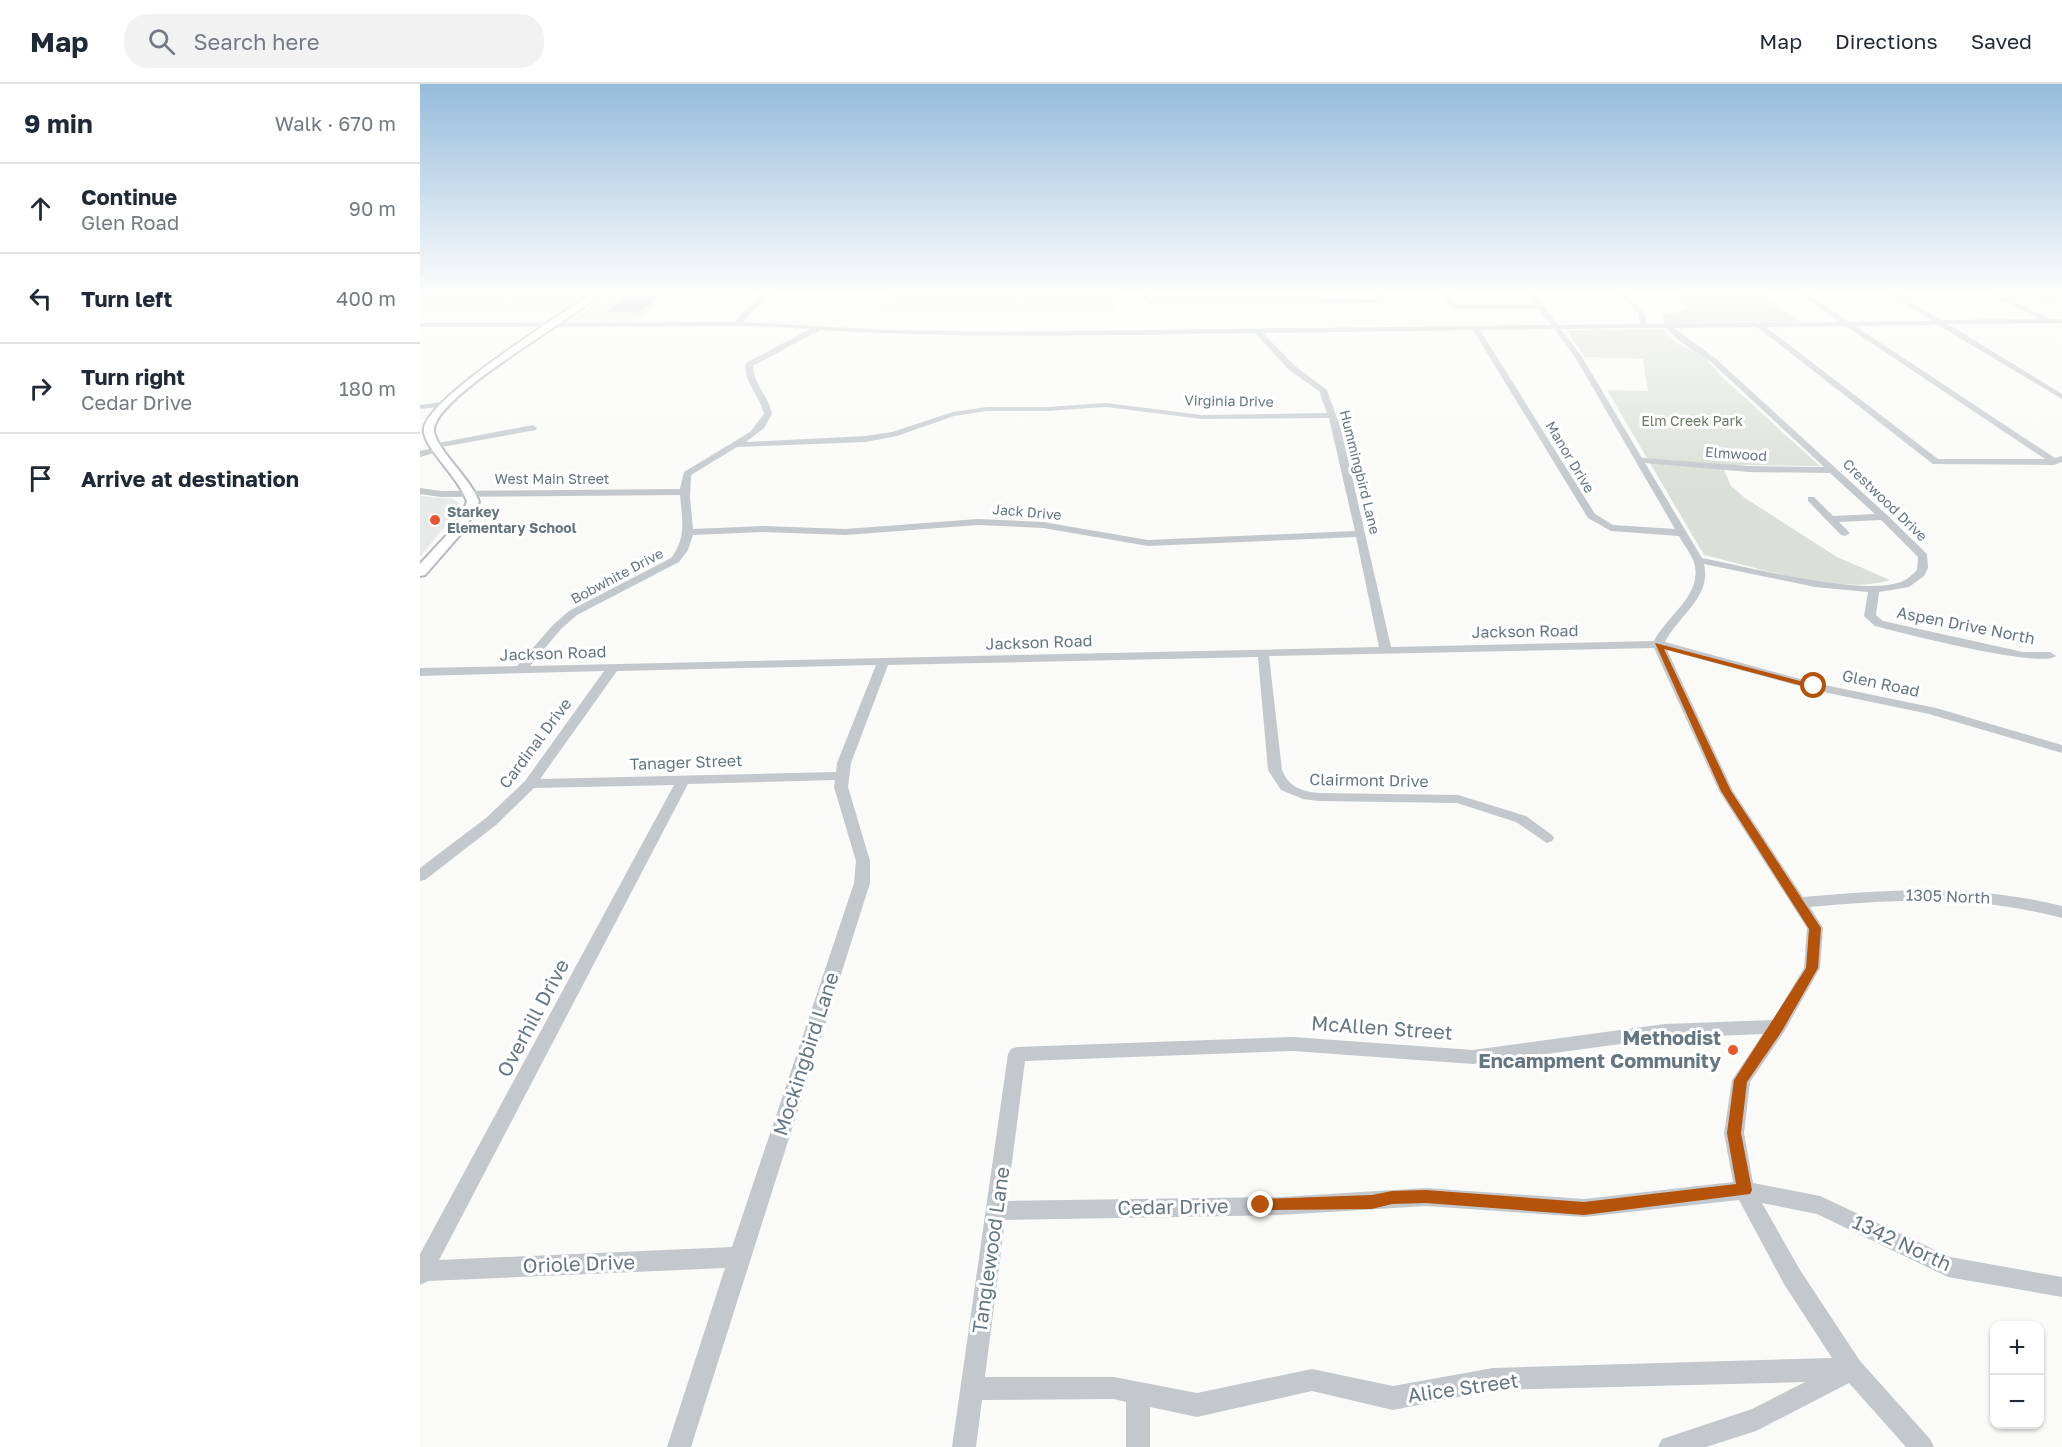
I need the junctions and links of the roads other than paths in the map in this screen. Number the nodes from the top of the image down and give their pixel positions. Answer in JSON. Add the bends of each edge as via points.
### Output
{"nodes":[{"id":1,"x":508,"y":358,"type":"edge"},
{"id":2,"x":763,"y":358,"type":"edge"},
{"id":3,"x":1282,"y":358,"type":"edge"},
{"id":4,"x":1494,"y":358,"type":"edge"},
{"id":5,"x":1577,"y":358,"type":"edge"},
{"id":6,"x":1713,"y":358,"type":"edge"},
{"id":7,"x":1801,"y":358,"type":"edge"},
{"id":8,"x":1900,"y":358,"type":"edge"},
{"id":9,"x":1995,"y":358,"type":"edge"},
{"id":10,"x":2062,"y":397,"type":"edge"},
{"id":11,"x":444,"y":404,"type":"junction"},
{"id":12,"x":420,"y":407,"type":"edge"},
{"id":13,"x":1333,"y":415,"type":"junction"},
{"id":14,"x":533,"y":428,"type":"dead end"},
{"id":15,"x":734,"y":445,"type":"junction"},
{"id":16,"x":438,"y":448,"type":"junction"},
{"id":17,"x":420,"y":454,"type":"edge"},
{"id":18,"x":1638,"y":460,"type":"junction"},
{"id":19,"x":2058,"y":460,"type":"edge"},
{"id":20,"x":1833,"y":470,"type":"junction"},
{"id":21,"x":420,"y":492,"type":"edge"},
{"id":22,"x":685,"y":492,"type":"junction"},
{"id":23,"x":472,"y":494,"type":"junction"},
{"id":24,"x":1811,"y":499,"type":"dead end"},
{"id":25,"x":1884,"y":517,"type":"junction"},
{"id":26,"x":1830,"y":519,"type":"junction"},
{"id":27,"x":689,"y":532,"type":"junction"},
{"id":28,"x":1683,"y":533,"type":"junction"},
{"id":29,"x":1845,"y":533,"type":"dead end"},
{"id":30,"x":1361,"y":534,"type":"junction"},
{"id":31,"x":1698,"y":560,"type":"junction"},
{"id":32,"x":420,"y":572,"type":"edge"},
{"id":33,"x":1874,"y":589,"type":"junction"},
{"id":34,"x":1658,"y":644,"type":"junction"},
{"id":35,"x":1386,"y":650,"type":"junction"},
{"id":36,"x":1263,"y":652,"type":"junction"},
{"id":37,"x":2050,"y":656,"type":"dead end"},
{"id":38,"x":883,"y":662,"type":"junction"},
{"id":39,"x":613,"y":668,"type":"junction"},
{"id":40,"x":519,"y":671,"type":"junction"},
{"id":41,"x":420,"y":672,"type":"edge"},
{"id":42,"x":2062,"y":749,"type":"edge"},
{"id":43,"x":842,"y":776,"type":"junction"},
{"id":44,"x":683,"y":781,"type":"junction"},
{"id":45,"x":530,"y":784,"type":"junction"},
{"id":46,"x":1547,"y":838,"type":"dead end"},
{"id":47,"x":420,"y":876,"type":"edge"},
{"id":48,"x":1798,"y":903,"type":"junction"},
{"id":49,"x":2062,"y":912,"type":"edge"},
{"id":50,"x":1778,"y":1027,"type":"junction"},
{"id":51,"x":1017,"y":1053,"type":"joint"},
{"id":52,"x":1744,"y":1190,"type":"junction"},
{"id":53,"x":996,"y":1211,"type":"junction"},
{"id":54,"x":739,"y":1257,"type":"junction"},
{"id":55,"x":421,"y":1272,"type":"edge"},
{"id":56,"x":2062,"y":1287,"type":"edge"},
{"id":57,"x":1852,"y":1369,"type":"junction"},
{"id":58,"x":972,"y":1389,"type":"junction"},
{"id":59,"x":1138,"y":1393,"type":"junction"},
{"id":60,"x":679,"y":1447,"type":"edge"},
{"id":61,"x":964,"y":1447,"type":"edge"},
{"id":62,"x":1138,"y":1447,"type":"edge"},
{"id":63,"x":1670,"y":1447,"type":"edge"},
{"id":64,"x":1922,"y":1447,"type":"edge"}],
"edges":[{"from":1,"to":11,"type":"main road"},
{"from":2,"to":15,"type":"street","via":[[749,365],[749,375],[764,396],[768,414],[757,430]]},
{"from":3,"to":13,"type":"street","name":"Hummingbird Lane","via":[[1323,390]]},
{"from":4,"to":28,"type":"street","name":"Manor Drive","via":[[1591,516],[1619,529]]},
{"from":5,"to":18,"type":"street"},
{"from":6,"to":20,"type":"street","name":"Crestwood Drive"},
{"from":7,"to":19,"type":"street","via":[[1936,462]]},
{"from":8,"to":19,"type":"street"},
{"from":9,"to":10,"type":"street"},
{"from":11,"to":12,"type":"street"},
{"from":11,"to":16,"type":"main road","via":[[429,428]]},
{"from":13,"to":15,"type":"street","name":"Virginia Drive","via":[[1202,417],[1106,405],[987,409],[953,414],[877,437]]},
{"from":13,"to":30,"type":"street","name":"Hummingbird Lane"},
{"from":14,"to":16,"type":"street"},
{"from":15,"to":22,"type":"street","via":[[687,474]]},
{"from":16,"to":17,"type":"street"},
{"from":16,"to":23,"type":"main road"},
{"from":18,"to":20,"type":"street","name":"Elmwood"},
{"from":18,"to":28,"type":"street"},
{"from":20,"to":25,"type":"street","name":"Crestwood Drive"},
{"from":21,"to":23,"type":"street","name":"West Main Street"},
{"from":22,"to":23,"type":"street","name":"West Main Street"},
{"from":22,"to":27,"type":"street"},
{"from":23,"to":32,"type":"main road","via":[[467,517]]},
{"from":24,"to":26,"type":"street"},
{"from":25,"to":26,"type":"street"},
{"from":25,"to":33,"type":"street","name":"Crestwood Drive","via":[[1923,556],[1923,566],[1912,582]]},
{"from":26,"to":29,"type":"street"},
{"from":27,"to":30,"type":"street","name":"Jack Drive","via":[[846,532],[978,522],[1043,525],[1148,543]]},
{"from":27,"to":40,"type":"street","name":"Bobwhite Drive","via":[[675,560],[573,613]]},
{"from":28,"to":31,"type":"street"},
{"from":30,"to":35,"type":"street","name":"Hummingbird Lane"},
{"from":31,"to":33,"type":"street","name":"Crestwood Drive","via":[[1827,586]]},
{"from":31,"to":34,"type":"street","via":[[1703,572],[1702,586],[1664,629]]},
{"from":33,"to":37,"type":"street","name":"Aspen Drive North","via":[[1870,616],[1879,624],[2023,656]]},
{"from":34,"to":35,"type":"street","name":"Jackson Road"},
{"from":34,"to":42,"type":"street","name":"Glen Road","via":[[1814,686],[1932,711]]},
{"from":34,"to":48,"type":"street","via":[[1726,791]]},
{"from":35,"to":36,"type":"street","name":"Jackson Road"},
{"from":36,"to":38,"type":"street","name":"Jackson Road"},
{"from":36,"to":46,"type":"street","name":"Clairmont Drive","via":[[1275,770],[1285,789],[1317,797],[1458,799],[1521,819]]},
{"from":38,"to":39,"type":"street","name":"Jackson Road"},
{"from":38,"to":43,"type":"street","name":"Mockingbird Lane"},
{"from":39,"to":40,"type":"street","name":"Jackson Road"},
{"from":39,"to":45,"type":"street","name":"Cardinal Drive"},
{"from":40,"to":41,"type":"street","name":"Jackson Road"},
{"from":43,"to":44,"type":"street","name":"Tanager Street"},
{"from":43,"to":54,"type":"street","name":"Mockingbird Lane","via":[[841,787],[863,861],[862,883]]},
{"from":44,"to":45,"type":"street","name":"Tanager Street"},
{"from":44,"to":55,"type":"street","name":"Overhill Drive"},
{"from":45,"to":47,"type":"street","name":"Cardinal Drive","via":[[497,818]]},
{"from":48,"to":49,"type":"street","name":"1305 North","via":[[1920,892],[2028,901]]},
{"from":48,"to":50,"type":"street","via":[[1815,928],[1812,968]]},
{"from":50,"to":51,"type":"street","name":"McAllen Street","via":[[1665,1031],[1473,1057],[1293,1044]]},
{"from":50,"to":52,"type":"street","via":[[1741,1080],[1734,1133]]},
{"from":51,"to":53,"type":"street","name":"Tanglewood Lane"},
{"from":52,"to":53,"type":"street","name":"Cedar Drive","via":[[1584,1208],[1426,1197],[1280,1206]]},
{"from":52,"to":56,"type":"street","name":"1342 North","via":[[1820,1205],[1948,1267]]},
{"from":52,"to":57,"type":"street","via":[[1792,1277]]},
{"from":53,"to":58,"type":"street","name":"Tanglewood Lane"},
{"from":54,"to":55,"type":"street","name":"Oriole Drive"},
{"from":54,"to":60,"type":"street","name":"Mockingbird Lane"},
{"from":57,"to":59,"type":"street","name":"Alice Street","via":[[1493,1379],[1393,1398],[1312,1380],[1197,1405]]},
{"from":57,"to":63,"type":"street","via":[[1756,1419]]},
{"from":57,"to":64,"type":"street"},
{"from":58,"to":59,"type":"street","name":"Alice Street","via":[[1114,1388]]},
{"from":58,"to":61,"type":"street","name":"Tanglewood Lane"},
{"from":59,"to":62,"type":"street"}]}
